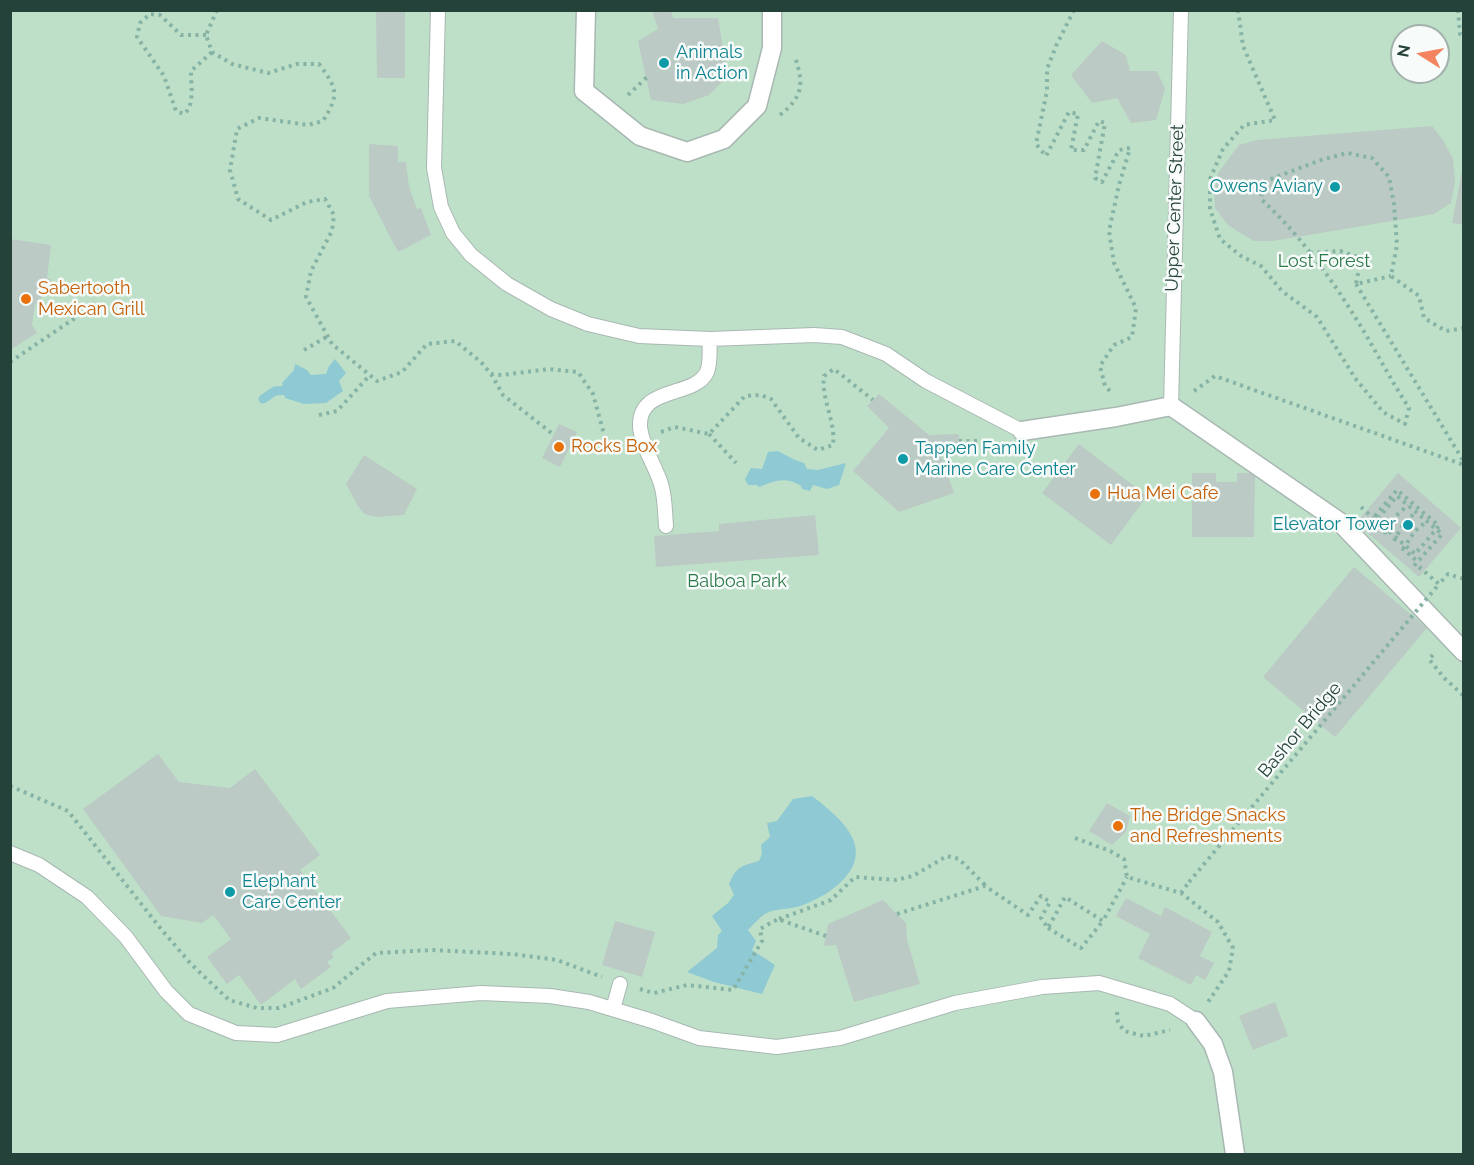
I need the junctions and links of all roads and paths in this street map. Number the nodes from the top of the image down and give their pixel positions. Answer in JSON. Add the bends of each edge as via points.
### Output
{"nodes":[{"id":1,"x":217,"y":10,"type":"edge"},
{"id":2,"x":438,"y":10,"type":"edge"},
{"id":3,"x":586,"y":10,"type":"edge"},
{"id":4,"x":772,"y":10,"type":"edge"},
{"id":5,"x":1074,"y":10,"type":"edge"},
{"id":6,"x":1181,"y":10,"type":"edge"},
{"id":7,"x":1238,"y":10,"type":"edge"},
{"id":8,"x":1458,"y":10,"type":"edge"},
{"id":9,"x":207,"y":35,"type":"junction"},
{"id":10,"x":1464,"y":37,"type":"edge"},
{"id":11,"x":212,"y":52,"type":"junction"},
{"id":12,"x":1310,"y":253,"type":"junction"},
{"id":13,"x":1391,"y":276,"type":"junction"},
{"id":14,"x":1356,"y":284,"type":"junction"},
{"id":15,"x":78,"y":316,"type":"dead end"},
{"id":16,"x":1464,"y":328,"type":"edge"},
{"id":17,"x":328,"y":336,"type":"junction"},
{"id":18,"x":710,"y":339,"type":"junction"},
{"id":19,"x":304,"y":350,"type":"dead end"},
{"id":20,"x":10,"y":362,"type":"edge"},
{"id":21,"x":490,"y":374,"type":"junction"},
{"id":22,"x":370,"y":375,"type":"junction"},
{"id":23,"x":1215,"y":376,"type":"dead end"},
{"id":24,"x":873,"y":400,"type":"dead end"},
{"id":25,"x":1171,"y":406,"type":"junction"},
{"id":26,"x":1131,"y":414,"type":"junction"},
{"id":27,"x":319,"y":415,"type":"dead end"},
{"id":28,"x":1022,"y":431,"type":"joint"},
{"id":29,"x":709,"y":434,"type":"junction"},
{"id":30,"x":554,"y":435,"type":"dead end"},
{"id":31,"x":644,"y":440,"type":"junction"},
{"id":32,"x":736,"y":463,"type":"dead end"},
{"id":33,"x":1464,"y":464,"type":"edge"},
{"id":34,"x":1408,"y":505,"type":"junction"},
{"id":35,"x":1361,"y":507,"type":"dead end"},
{"id":36,"x":1416,"y":512,"type":"junction"},
{"id":37,"x":1427,"y":522,"type":"junction"},
{"id":38,"x":1369,"y":523,"type":"dead end"},
{"id":39,"x":666,"y":526,"type":"dead end"},
{"id":40,"x":1384,"y":534,"type":"junction"},
{"id":41,"x":1394,"y":541,"type":"junction"},
{"id":42,"x":1403,"y":549,"type":"junction"},
{"id":43,"x":1418,"y":564,"type":"junction"},
{"id":44,"x":1464,"y":579,"type":"edge"},
{"id":45,"x":1400,"y":584,"type":"junction"},
{"id":46,"x":1439,"y":584,"type":"junction"},
{"id":47,"x":1464,"y":652,"type":"edge"},
{"id":48,"x":10,"y":786,"type":"edge"},
{"id":49,"x":1075,"y":838,"type":"dead end"},
{"id":50,"x":10,"y":852,"type":"edge"},
{"id":51,"x":1126,"y":877,"type":"junction"},
{"id":52,"x":985,"y":886,"type":"junction"},
{"id":53,"x":1181,"y":893,"type":"junction"},
{"id":54,"x":897,"y":914,"type":"dead end"},
{"id":55,"x":778,"y":919,"type":"junction"},
{"id":56,"x":1103,"y":921,"type":"junction"},
{"id":57,"x":1048,"y":928,"type":"junction"},
{"id":58,"x":826,"y":936,"type":"dead end"},
{"id":59,"x":620,"y":984,"type":"junction"},
{"id":60,"x":614,"y":1009,"type":"junction"},
{"id":61,"x":1118,"y":1012,"type":"dead end"},
{"id":62,"x":1196,"y":1021,"type":"junction"},
{"id":63,"x":1235,"y":1155,"type":"edge"}],
"edges":[{"from":1,"to":9,"type":"path"},
{"from":2,"to":18,"type":"lane","via":[[434,168],[441,207],[453,232],[471,255],[507,284],[588,324],[639,336]]},
{"from":3,"to":4,"type":"street","via":[[584,91],[640,136],[687,152],[724,139],[756,106],[772,48]]},
{"from":5,"to":26,"type":"path","via":[[1047,69],[1047,92],[1036,144],[1046,156],[1069,112],[1077,114],[1071,150],[1084,150],[1099,121],[1105,123],[1095,178],[1102,182],[1119,150],[1130,148],[1109,231],[1114,262],[1136,308],[1132,337],[1114,345],[1100,366],[1106,386]]},
{"from":6,"to":25,"type":"lane","name":"Upper Center Street"},
{"from":7,"to":12,"type":"path","via":[[1243,46],[1275,120],[1244,125],[1224,149],[1210,179],[1210,209],[1220,239],[1260,266],[1282,291],[1317,316],[1355,378],[1383,412],[1405,424],[1409,408],[1356,318]]},
{"from":8,"to":10,"type":"path","via":[[1460,34]]},
{"from":9,"to":11,"type":"path"},
{"from":9,"to":11,"type":"path","via":[[181,35],[160,15],[150,14],[140,23],[137,37],[164,76],[176,111],[184,114],[191,104],[191,71]]},
{"from":11,"to":17,"type":"path","via":[[232,64],[268,73],[297,64],[319,64],[332,82],[335,101],[323,121],[308,125],[259,118],[237,129],[230,170],[238,199],[271,220],[307,202],[325,199],[334,215],[332,231],[311,271],[306,297]]},
{"from":12,"to":13,"type":"path","via":[[1261,199],[1263,182],[1347,153],[1372,158],[1389,177],[1394,204],[1397,245]]},
{"from":12,"to":14,"type":"path","via":[[1340,251],[1360,258]]},
{"from":13,"to":14,"type":"path"},
{"from":13,"to":16,"type":"path","via":[[1419,296],[1424,318],[1446,331]]},
{"from":14,"to":33,"type":"path"},
{"from":15,"to":20,"type":"path"},
{"from":17,"to":19,"type":"path"},
{"from":17,"to":22,"type":"path","via":[[332,344]]},
{"from":18,"to":28,"type":"lane","via":[[814,335],[842,338],[886,354],[926,381]]},
{"from":18,"to":31,"type":"lane","via":[[708,371],[700,381],[654,399],[644,411],[640,426]]},
{"from":21,"to":22,"type":"path","via":[[455,341],[427,344],[402,372],[377,381]]},
{"from":21,"to":30,"type":"path","via":[[502,395]]},
{"from":21,"to":31,"type":"path","via":[[549,369],[578,372],[593,394],[605,438],[622,448]]},
{"from":22,"to":27,"type":"path","via":[[337,411]]},
{"from":23,"to":33,"type":"path"},
{"from":24,"to":29,"type":"path","via":[[834,369],[824,376],[822,389],[834,434],[833,445],[818,450],[799,438],[771,399],[761,395],[745,396]]},
{"from":25,"to":26,"type":"street"},
{"from":25,"to":45,"type":"street","via":[[1341,523]]},
{"from":26,"to":28,"type":"street"},
{"from":29,"to":31,"type":"path","via":[[675,427]]},
{"from":29,"to":32,"type":"path"},
{"from":31,"to":39,"type":"lane","via":[[662,486]]},
{"from":34,"to":36,"type":"path"},
{"from":34,"to":40,"type":"path"},
{"from":34,"to":40,"type":"path","via":[[1397,496],[1373,525]]},
{"from":35,"to":38,"type":"path","bridge":true,"via":[[1370,515],[1379,523],[1388,530],[1415,554],[1439,526],[1398,490],[1376,515]]},
{"from":36,"to":37,"type":"path"},
{"from":36,"to":41,"type":"path"},
{"from":37,"to":42,"type":"path"},
{"from":37,"to":43,"type":"path","via":[[1442,534]]},
{"from":40,"to":41,"type":"path"},
{"from":41,"to":42,"type":"path"},
{"from":42,"to":43,"type":"path"},
{"from":43,"to":45,"type":"path"},
{"from":43,"to":46,"type":"path"},
{"from":44,"to":46,"type":"path","via":[[1448,574]]},
{"from":45,"to":47,"type":"street"},
{"from":46,"to":53,"type":"path","name":"Bashor Bridge","bridge":true},
{"from":48,"to":59,"type":"path","via":[[68,811],[161,929],[229,1000],[257,1008],[279,1008],[333,988],[376,953],[432,950],[557,960]]},
{"from":49,"to":51,"type":"path","via":[[1124,859]]},
{"from":50,"to":60,"type":"lane","via":[[39,865],[87,897],[126,937],[166,991],[189,1014],[236,1033],[277,1035],[387,1001],[481,993],[550,996]]},
{"from":51,"to":53,"type":"path"},
{"from":51,"to":56,"type":"path"},
{"from":52,"to":54,"type":"path"},
{"from":52,"to":55,"type":"path","via":[[959,859],[948,856],[913,876],[896,880],[855,877],[831,900]]},
{"from":52,"to":57,"type":"path","via":[[1028,915],[1041,897],[1050,902],[1041,918]]},
{"from":53,"to":62,"type":"path","via":[[1218,922],[1233,948],[1229,971]]},
{"from":55,"to":58,"type":"path"},
{"from":55,"to":59,"type":"path","via":[[760,929],[762,941],[733,990],[687,985],[654,993]]},
{"from":56,"to":57,"type":"path","via":[[1081,948]]},
{"from":56,"to":57,"type":"path","via":[[1065,897]]},
{"from":59,"to":60,"type":"lane"},
{"from":60,"to":62,"type":"lane","via":[[699,1038],[777,1047],[840,1038],[956,1003],[1042,987],[1099,983],[1170,1004]]},
{"from":61,"to":62,"type":"path","via":[[1118,1022],[1124,1031],[1144,1036]]},
{"from":62,"to":63,"type":"street","via":[[1213,1044],[1223,1072]]}]}
